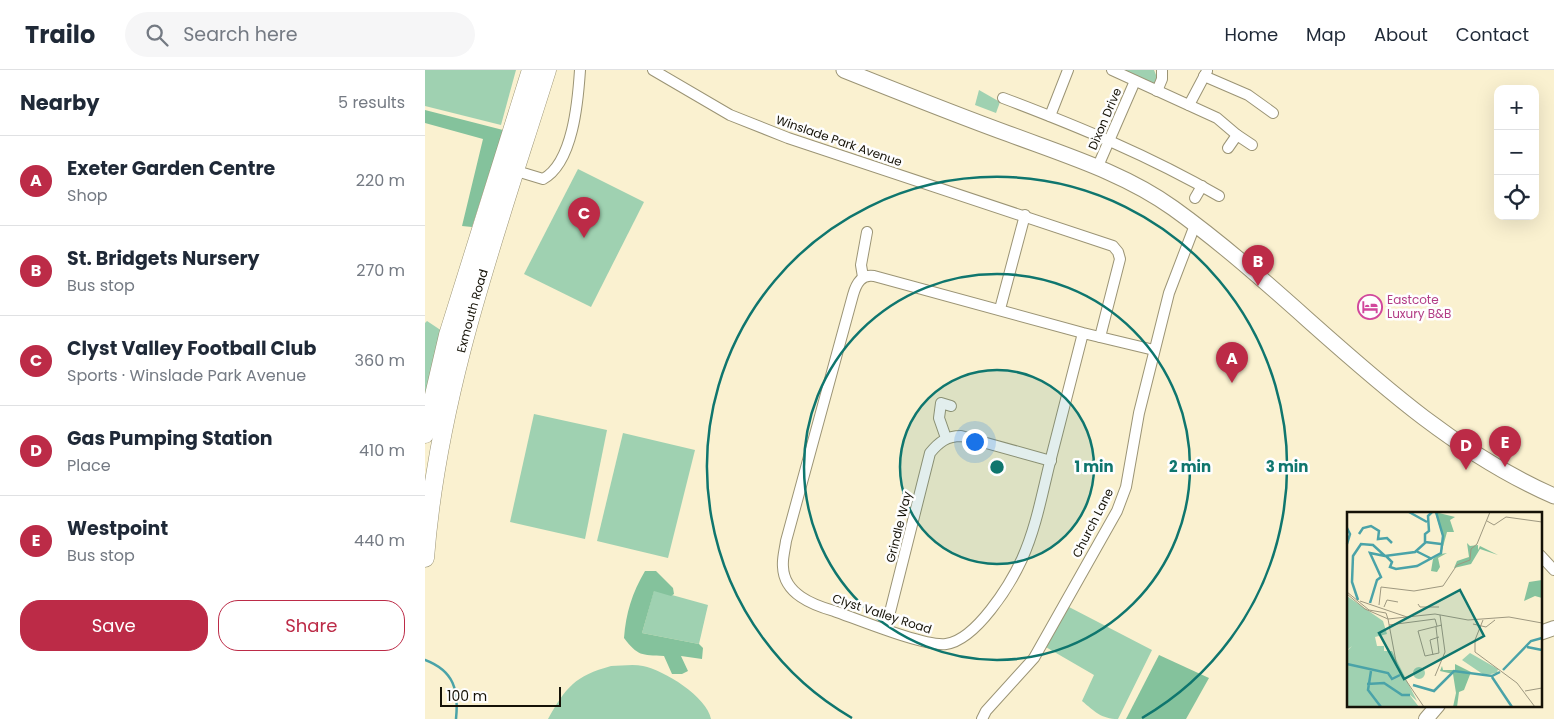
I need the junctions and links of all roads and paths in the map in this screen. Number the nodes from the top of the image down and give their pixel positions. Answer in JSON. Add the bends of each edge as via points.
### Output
{"nodes":[{"id":1,"x":531,"y":70,"type":"edge"},
{"id":2,"x":547,"y":70,"type":"edge"},
{"id":3,"x":581,"y":70,"type":"edge"},
{"id":4,"x":653,"y":70,"type":"edge"},
{"id":5,"x":845,"y":70,"type":"edge"},
{"id":6,"x":1068,"y":70,"type":"edge"},
{"id":7,"x":1112,"y":70,"type":"edge"},
{"id":8,"x":1162,"y":70,"type":"edge"},
{"id":9,"x":1206,"y":73,"type":"edge"},
{"id":10,"x":1135,"y":81,"type":"junction"},
{"id":11,"x":1157,"y":91,"type":"junction"},
{"id":12,"x":1003,"y":98,"type":"dead end"},
{"id":13,"x":1189,"y":105,"type":"junction"},
{"id":14,"x":1273,"y":113,"type":"dead end"},
{"id":15,"x":1050,"y":116,"type":"junction"},
{"id":16,"x":1237,"y":135,"type":"junction"},
{"id":17,"x":1110,"y":142,"type":"junction"},
{"id":18,"x":1252,"y":145,"type":"dead end"},
{"id":19,"x":1228,"y":148,"type":"dead end"},
{"id":20,"x":1098,"y":166,"type":"junction"},
{"id":21,"x":509,"y":169,"type":"junction"},
{"id":22,"x":1202,"y":186,"type":"junction"},
{"id":23,"x":1219,"y":196,"type":"dead end"},
{"id":24,"x":1195,"y":198,"type":"dead end"},
{"id":25,"x":1025,"y":215,"type":"junction"},
{"id":26,"x":1195,"y":225,"type":"junction"},
{"id":27,"x":867,"y":232,"type":"dead end"},
{"id":28,"x":863,"y":277,"type":"junction"},
{"id":29,"x":1000,"y":309,"type":"junction"},
{"id":30,"x":1083,"y":333,"type":"junction"},
{"id":31,"x":1100,"y":337,"type":"junction"},
{"id":32,"x":1155,"y":350,"type":"junction"},
{"id":33,"x":943,"y":403,"type":"dead end"},
{"id":34,"x":425,"y":434,"type":"edge"},
{"id":35,"x":946,"y":438,"type":"junction"},
{"id":36,"x":1051,"y":460,"type":"junction"},
{"id":37,"x":1554,"y":496,"type":"edge"},
{"id":38,"x":1541,"y":556,"type":"edge"},
{"id":39,"x":425,"y":558,"type":"edge"},
{"id":40,"x":1554,"y":570,"type":"edge"},
{"id":41,"x":886,"y":628,"type":"junction"},
{"id":42,"x":1554,"y":628,"type":"edge"},
{"id":43,"x":1541,"y":633,"type":"edge"},
{"id":44,"x":1437,"y":706,"type":"edge"},
{"id":45,"x":982,"y":719,"type":"edge"},
{"id":46,"x":1426,"y":719,"type":"edge"}],
"edges":[{"from":1,"to":21,"type":"highway","name":"Exmouth Road"},
{"from":2,"to":21,"type":"highway","name":"Exmouth Road"},
{"from":3,"to":21,"type":"street","via":[[573,126],[556,168],[543,179]]},
{"from":4,"to":25,"type":"street","name":"Winslade Park Avenue","via":[[702,100],[747,122],[813,147]]},
{"from":5,"to":20,"type":"main road"},
{"from":6,"to":15,"type":"street"},
{"from":7,"to":10,"type":"street"},
{"from":8,"to":11,"type":"street"},
{"from":9,"to":13,"type":"street"},
{"from":9,"to":14,"type":"street","via":[[1248,95]]},
{"from":10,"to":11,"type":"street"},
{"from":10,"to":17,"type":"street","name":"Dixon Drive"},
{"from":11,"to":13,"type":"street"},
{"from":12,"to":15,"type":"street"},
{"from":13,"to":16,"type":"street","via":[[1217,118]]},
{"from":15,"to":17,"type":"street"},
{"from":16,"to":18,"type":"street"},
{"from":16,"to":19,"type":"street"},
{"from":17,"to":20,"type":"street","name":"Dixon Drive"},
{"from":17,"to":22,"type":"street","via":[[1165,165]]},
{"from":20,"to":26,"type":"main road","via":[[1143,190]]},
{"from":21,"to":34,"type":"highway","name":"Exmouth Road","via":[[448,334]]},
{"from":21,"to":39,"type":"highway","name":"Exmouth Road","via":[[441,438]]},
{"from":22,"to":23,"type":"street"},
{"from":22,"to":24,"type":"street"},
{"from":25,"to":29,"type":"street"},
{"from":25,"to":31,"type":"street","name":"Winslade Park Avenue","via":[[1113,246],[1118,252],[1120,259]]},
{"from":26,"to":32,"type":"street","name":"Church Lane","via":[[1169,293]]},
{"from":26,"to":37,"type":"main road","via":[[1438,430],[1495,466]]},
{"from":27,"to":28,"type":"street","name":"Clyst Valley Road","via":[[861,265]]},
{"from":28,"to":29,"type":"street","via":[[874,276]]},
{"from":28,"to":41,"type":"street","name":"Clyst Valley Road","via":[[853,295],[786,541],[782,567],[792,588],[810,604]]},
{"from":29,"to":30,"type":"street"},
{"from":30,"to":31,"type":"street"},
{"from":30,"to":36,"type":"street","name":"Clyst Valley Road"},
{"from":31,"to":32,"type":"street"},
{"from":32,"to":45,"type":"street","name":"Church Lane","via":[[1126,487],[1117,511],[1034,658],[985,710]]},
{"from":33,"to":35,"type":"street","via":[[939,418]]},
{"from":35,"to":36,"type":"street","via":[[961,436]]},
{"from":35,"to":41,"type":"street","name":"Grindle Way","via":[[930,453]]},
{"from":36,"to":41,"type":"street","name":"Clyst Valley Road","via":[[1022,559],[974,629],[947,644],[922,641]]},
{"from":38,"to":40,"type":"street"},
{"from":42,"to":43,"type":"street"},
{"from":44,"to":46,"type":"street"}]}
